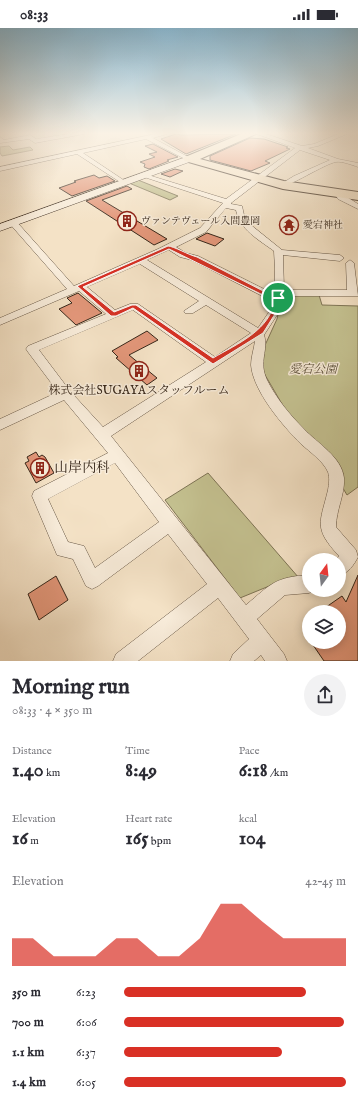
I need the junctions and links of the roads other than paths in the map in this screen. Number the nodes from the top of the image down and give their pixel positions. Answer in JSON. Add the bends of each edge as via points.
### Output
{"nodes":[{"id":1,"x":25,"y":164,"type":"edge"},
{"id":2,"x":95,"y":164,"type":"edge"},
{"id":3,"x":174,"y":164,"type":"edge"},
{"id":4,"x":207,"y":164,"type":"edge"},
{"id":5,"x":279,"y":164,"type":"edge"},
{"id":6,"x":328,"y":164,"type":"edge"},
{"id":7,"x":0,"y":169,"type":"edge"},
{"id":8,"x":143,"y":175,"type":"junction"},
{"id":9,"x":259,"y":179,"type":"junction"},
{"id":10,"x":123,"y":182,"type":"junction"},
{"id":11,"x":283,"y":185,"type":"junction"},
{"id":12,"x":339,"y":194,"type":"junction"},
{"id":13,"x":358,"y":196,"type":"edge"},
{"id":14,"x":227,"y":202,"type":"junction"},
{"id":15,"x":358,"y":207,"type":"edge"},
{"id":16,"x":12,"y":223,"type":"junction"},
{"id":17,"x":0,"y":228,"type":"edge"},
{"id":18,"x":170,"y":247,"type":"junction"},
{"id":19,"x":279,"y":252,"type":"junction"},
{"id":20,"x":340,"y":258,"type":"dead end"},
{"id":21,"x":140,"y":260,"type":"junction"},
{"id":22,"x":350,"y":263,"type":"dead end"},
{"id":23,"x":76,"y":288,"type":"junction"},
{"id":24,"x":355,"y":293,"type":"edge"},
{"id":25,"x":279,"y":295,"type":"junction"},
{"id":26,"x":207,"y":300,"type":"junction"},
{"id":27,"x":188,"y":311,"type":"dead end"},
{"id":28,"x":113,"y":314,"type":"junction"},
{"id":29,"x":0,"y":322,"type":"edge"},
{"id":30,"x":258,"y":333,"type":"junction"},
{"id":31,"x":213,"y":361,"type":"junction"},
{"id":32,"x":66,"y":394,"type":"junction"},
{"id":33,"x":0,"y":424,"type":"edge"},
{"id":34,"x":102,"y":434,"type":"junction"},
{"id":35,"x":117,"y":456,"type":"junction"},
{"id":36,"x":170,"y":524,"type":"junction"},
{"id":37,"x":346,"y":560,"type":"edge"},
{"id":38,"x":302,"y":584,"type":"edge"},
{"id":39,"x":218,"y":586,"type":"junction"},
{"id":40,"x":245,"y":618,"type":"junction"},
{"id":41,"x":261,"y":641,"type":"junction"},
{"id":42,"x":123,"y":661,"type":"edge"},
{"id":43,"x":240,"y":661,"type":"edge"},
{"id":44,"x":277,"y":661,"type":"edge"}],
"edges":[{"from":1,"to":7,"type":"street"},
{"from":2,"to":10,"type":"street"},
{"from":3,"to":8,"type":"street"},
{"from":4,"to":9,"type":"highway"},
{"from":5,"to":9,"type":"street"},
{"from":6,"to":11,"type":"street"},
{"from":8,"to":10,"type":"street"},
{"from":8,"to":14,"type":"street"},
{"from":9,"to":11,"type":"highway"},
{"from":9,"to":14,"type":"street"},
{"from":10,"to":16,"type":"street"},
{"from":11,"to":12,"type":"highway"},
{"from":12,"to":13,"type":"highway"},
{"from":12,"to":15,"type":"street"},
{"from":14,"to":18,"type":"street","via":[[203,230]]},
{"from":14,"to":19,"type":"street","via":[[228,206],[239,208],[241,219]]},
{"from":16,"to":17,"type":"street"},
{"from":16,"to":23,"type":"street"},
{"from":18,"to":21,"type":"street"},
{"from":18,"to":25,"type":"street","via":[[270,296]]},
{"from":19,"to":20,"type":"street"},
{"from":19,"to":25,"type":"street"},
{"from":21,"to":23,"type":"street"},
{"from":21,"to":26,"type":"street"},
{"from":22,"to":24,"type":"street"},
{"from":23,"to":28,"type":"street"},
{"from":23,"to":29,"type":"street"},
{"from":24,"to":25,"type":"street"},
{"from":25,"to":30,"type":"street","via":[[277,306]]},
{"from":26,"to":27,"type":"street"},
{"from":26,"to":30,"type":"street"},
{"from":28,"to":31,"type":"street","via":[[134,306]]},
{"from":28,"to":32,"type":"street","via":[[32,349]]},
{"from":30,"to":31,"type":"street"},
{"from":30,"to":37,"type":"street","via":[[261,339],[257,359],[262,382],[285,417],[328,460],[336,472],[328,528],[330,534],[350,556]]},
{"from":31,"to":34,"type":"street"},
{"from":32,"to":33,"type":"street"},
{"from":32,"to":34,"type":"street"},
{"from":34,"to":35,"type":"street"},
{"from":35,"to":36,"type":"street"},
{"from":35,"to":36,"type":"street","via":[[39,496],[63,549],[78,552],[92,580]]},
{"from":36,"to":39,"type":"street"},
{"from":38,"to":40,"type":"street","via":[[280,588]]},
{"from":39,"to":40,"type":"street"},
{"from":39,"to":42,"type":"street"},
{"from":40,"to":41,"type":"street"},
{"from":41,"to":43,"type":"street"},
{"from":41,"to":44,"type":"street"}]}
